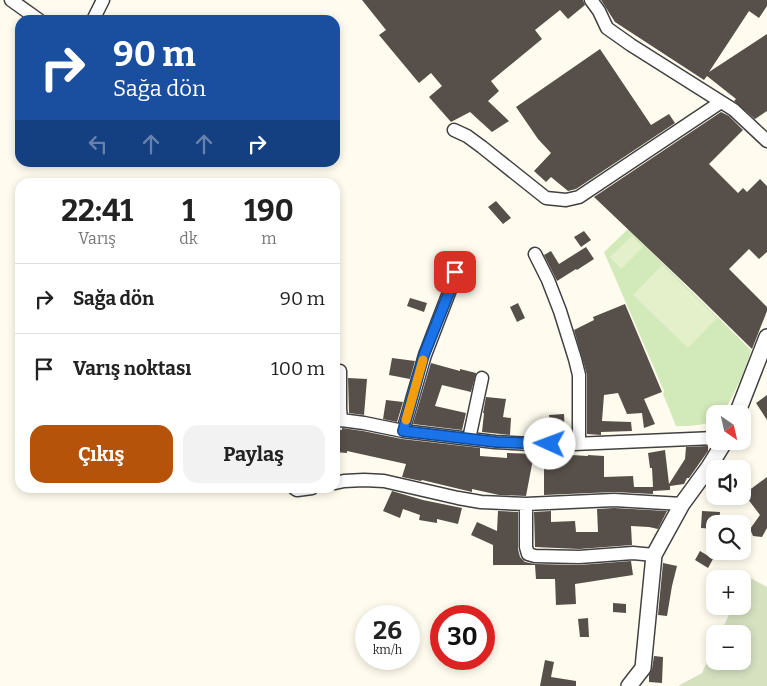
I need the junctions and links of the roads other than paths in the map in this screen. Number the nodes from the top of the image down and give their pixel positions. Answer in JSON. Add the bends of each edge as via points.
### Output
{"nodes":[{"id":1,"x":11,"y":0,"type":"edge"},
{"id":2,"x":103,"y":0,"type":"edge"},
{"id":3,"x":591,"y":0,"type":"edge"},
{"id":4,"x":32,"y":15,"type":"edge"},
{"id":5,"x":96,"y":15,"type":"edge"},
{"id":6,"x":721,"y":102,"type":"junction"},
{"id":7,"x":454,"y":130,"type":"dead end"},
{"id":8,"x":767,"y":141,"type":"edge"},
{"id":9,"x":535,"y":254,"type":"dead end"},
{"id":10,"x":455,"y":272,"type":"dead end"},
{"id":11,"x":767,"y":337,"type":"edge"},
{"id":12,"x":340,"y":371,"type":"dead end"},
{"id":13,"x":482,"y":378,"type":"dead end"},
{"id":14,"x":741,"y":405,"type":"edge"},
{"id":15,"x":340,"y":408,"type":"edge"},
{"id":16,"x":340,"y":420,"type":"edge"},
{"id":17,"x":403,"y":431,"type":"junction"},
{"id":18,"x":706,"y":438,"type":"edge"},
{"id":19,"x":469,"y":439,"type":"junction"},
{"id":20,"x":579,"y":443,"type":"junction"},
{"id":21,"x":719,"y":450,"type":"edge"},
{"id":22,"x":340,"y":482,"type":"edge"},
{"id":23,"x":526,"y":504,"type":"junction"},
{"id":24,"x":682,"y":504,"type":"junction"},
{"id":25,"x":654,"y":555,"type":"junction"},
{"id":26,"x":628,"y":686,"type":"edge"}],
"edges":[{"from":1,"to":4,"type":"street"},
{"from":2,"to":5,"type":"street"},
{"from":3,"to":6,"type":"street","via":[[607,28]]},
{"from":6,"to":7,"type":"street","via":[[579,197],[566,200],[546,198],[482,147]]},
{"from":6,"to":8,"type":"street"},
{"from":9,"to":20,"type":"street","via":[[560,311],[577,367]]},
{"from":10,"to":17,"type":"street","via":[[424,355]]},
{"from":11,"to":14,"type":"street"},
{"from":12,"to":15,"type":"street"},
{"from":13,"to":19,"type":"street"},
{"from":16,"to":17,"type":"street"},
{"from":17,"to":19,"type":"street"},
{"from":18,"to":20,"type":"street"},
{"from":19,"to":20,"type":"street"},
{"from":21,"to":24,"type":"street"},
{"from":22,"to":23,"type":"street","via":[[384,481],[481,502]]},
{"from":23,"to":24,"type":"street","via":[[614,500]]},
{"from":23,"to":25,"type":"street","via":[[528,554],[579,557],[633,553]]},
{"from":24,"to":25,"type":"street"},
{"from":25,"to":26,"type":"street","via":[[643,668]]}]}
